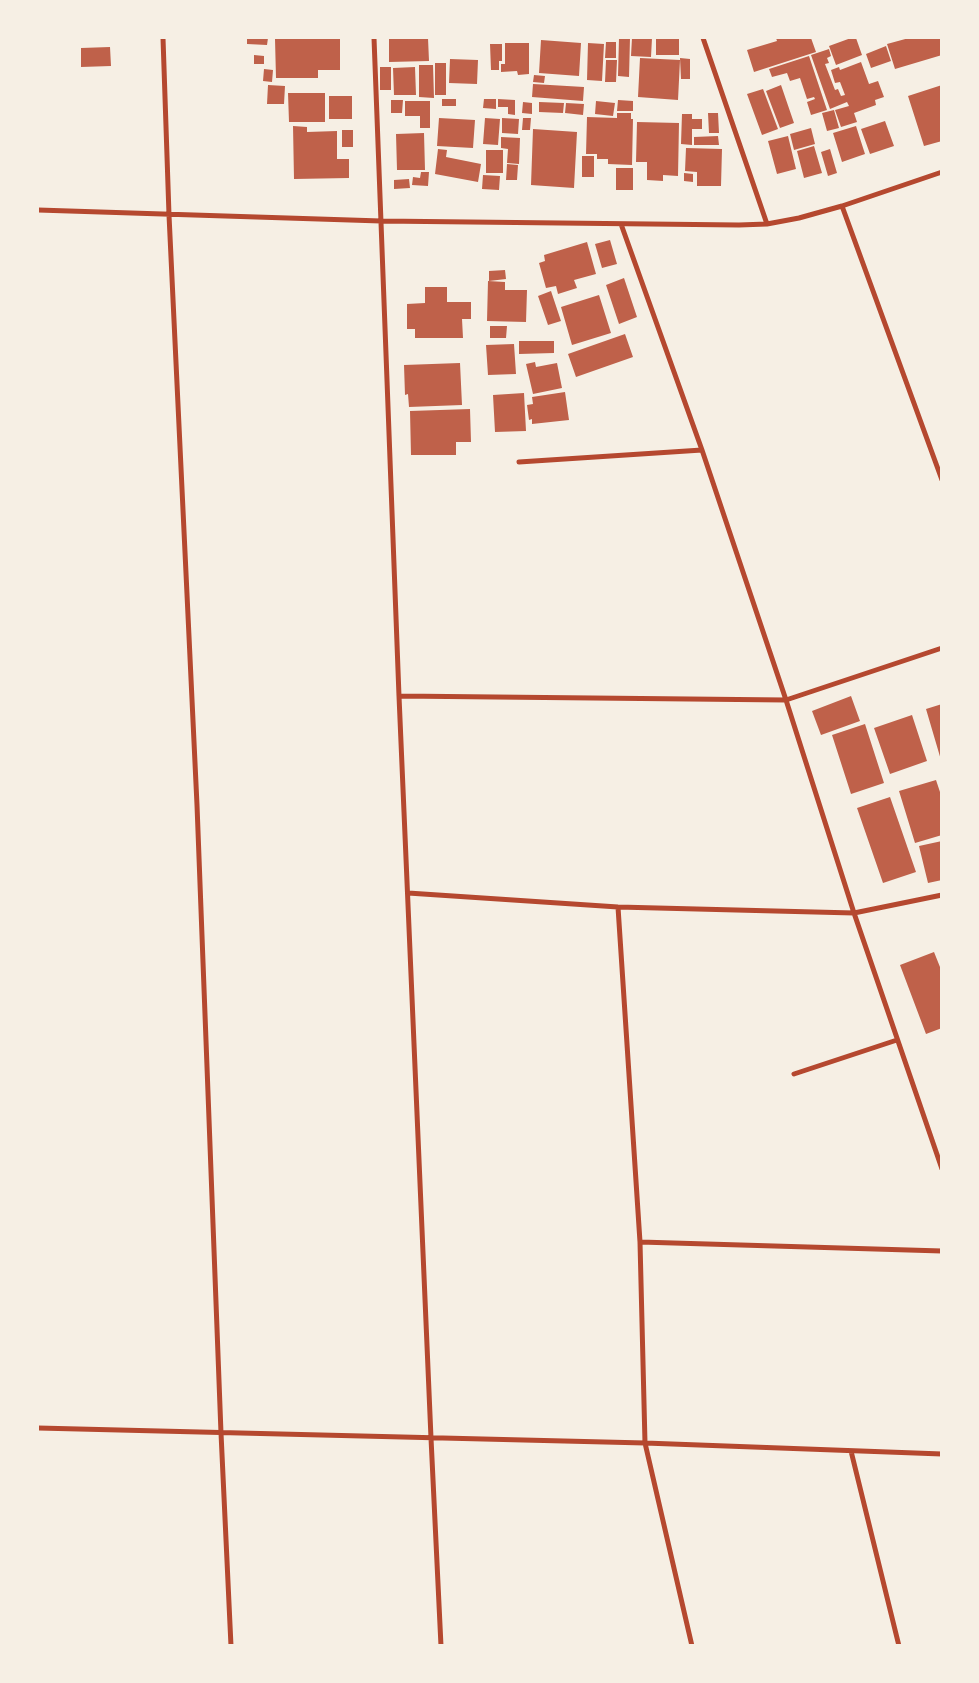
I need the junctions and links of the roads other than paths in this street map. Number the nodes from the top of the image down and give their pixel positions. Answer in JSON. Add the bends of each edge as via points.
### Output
{"nodes":[{"id":1,"x":163,"y":38,"type":"edge"},
{"id":2,"x":374,"y":38,"type":"edge"},
{"id":3,"x":703,"y":38,"type":"edge"},
{"id":4,"x":942,"y":172,"type":"edge"},
{"id":5,"x":842,"y":206,"type":"junction"},
{"id":6,"x":38,"y":210,"type":"edge"},
{"id":7,"x":169,"y":215,"type":"junction"},
{"id":8,"x":381,"y":221,"type":"junction"},
{"id":9,"x":621,"y":224,"type":"junction"},
{"id":10,"x":767,"y":224,"type":"junction"},
{"id":11,"x":702,"y":450,"type":"junction"},
{"id":12,"x":519,"y":462,"type":"dead end"},
{"id":13,"x":942,"y":480,"type":"edge"},
{"id":14,"x":942,"y":648,"type":"edge"},
{"id":15,"x":399,"y":696,"type":"junction"},
{"id":16,"x":786,"y":700,"type":"junction"},
{"id":17,"x":408,"y":893,"type":"junction"},
{"id":18,"x":942,"y":896,"type":"edge"},
{"id":19,"x":618,"y":907,"type":"junction"},
{"id":20,"x":854,"y":913,"type":"junction"},
{"id":21,"x":898,"y":1040,"type":"junction"},
{"id":22,"x":794,"y":1074,"type":"dead end"},
{"id":23,"x":942,"y":1169,"type":"edge"},
{"id":24,"x":640,"y":1242,"type":"junction"},
{"id":25,"x":942,"y":1251,"type":"edge"},
{"id":26,"x":38,"y":1428,"type":"edge"},
{"id":27,"x":220,"y":1433,"type":"junction"},
{"id":28,"x":431,"y":1438,"type":"junction"},
{"id":29,"x":644,"y":1443,"type":"junction"},
{"id":30,"x":851,"y":1452,"type":"junction"},
{"id":31,"x":942,"y":1454,"type":"edge"},
{"id":32,"x":231,"y":1646,"type":"edge"},
{"id":33,"x":441,"y":1646,"type":"edge"},
{"id":34,"x":692,"y":1646,"type":"edge"},
{"id":35,"x":898,"y":1646,"type":"edge"}],
"edges":[{"from":1,"to":7,"type":"street"},
{"from":2,"to":8,"type":"street"},
{"from":3,"to":10,"type":"street"},
{"from":4,"to":5,"type":"street"},
{"from":5,"to":10,"type":"street"},
{"from":5,"to":13,"type":"street"},
{"from":6,"to":7,"type":"street"},
{"from":7,"to":8,"type":"street"},
{"from":7,"to":27,"type":"street","via":[[197,796]]},
{"from":8,"to":9,"type":"street"},
{"from":8,"to":15,"type":"street"},
{"from":9,"to":10,"type":"street"},
{"from":9,"to":11,"type":"street"},
{"from":11,"to":12,"type":"street"},
{"from":11,"to":16,"type":"street"},
{"from":14,"to":16,"type":"street"},
{"from":15,"to":16,"type":"street"},
{"from":15,"to":17,"type":"street"},
{"from":16,"to":20,"type":"street"},
{"from":17,"to":19,"type":"street"},
{"from":17,"to":28,"type":"street"},
{"from":18,"to":20,"type":"street"},
{"from":19,"to":20,"type":"street"},
{"from":19,"to":24,"type":"street"},
{"from":20,"to":21,"type":"street"},
{"from":21,"to":22,"type":"street"},
{"from":21,"to":23,"type":"street"},
{"from":24,"to":25,"type":"street"},
{"from":24,"to":29,"type":"street"},
{"from":26,"to":27,"type":"street"},
{"from":27,"to":28,"type":"street"},
{"from":27,"to":32,"type":"street"},
{"from":28,"to":29,"type":"street"},
{"from":28,"to":33,"type":"street"},
{"from":29,"to":30,"type":"street"},
{"from":29,"to":34,"type":"street"},
{"from":30,"to":31,"type":"street"},
{"from":30,"to":35,"type":"street"}]}
